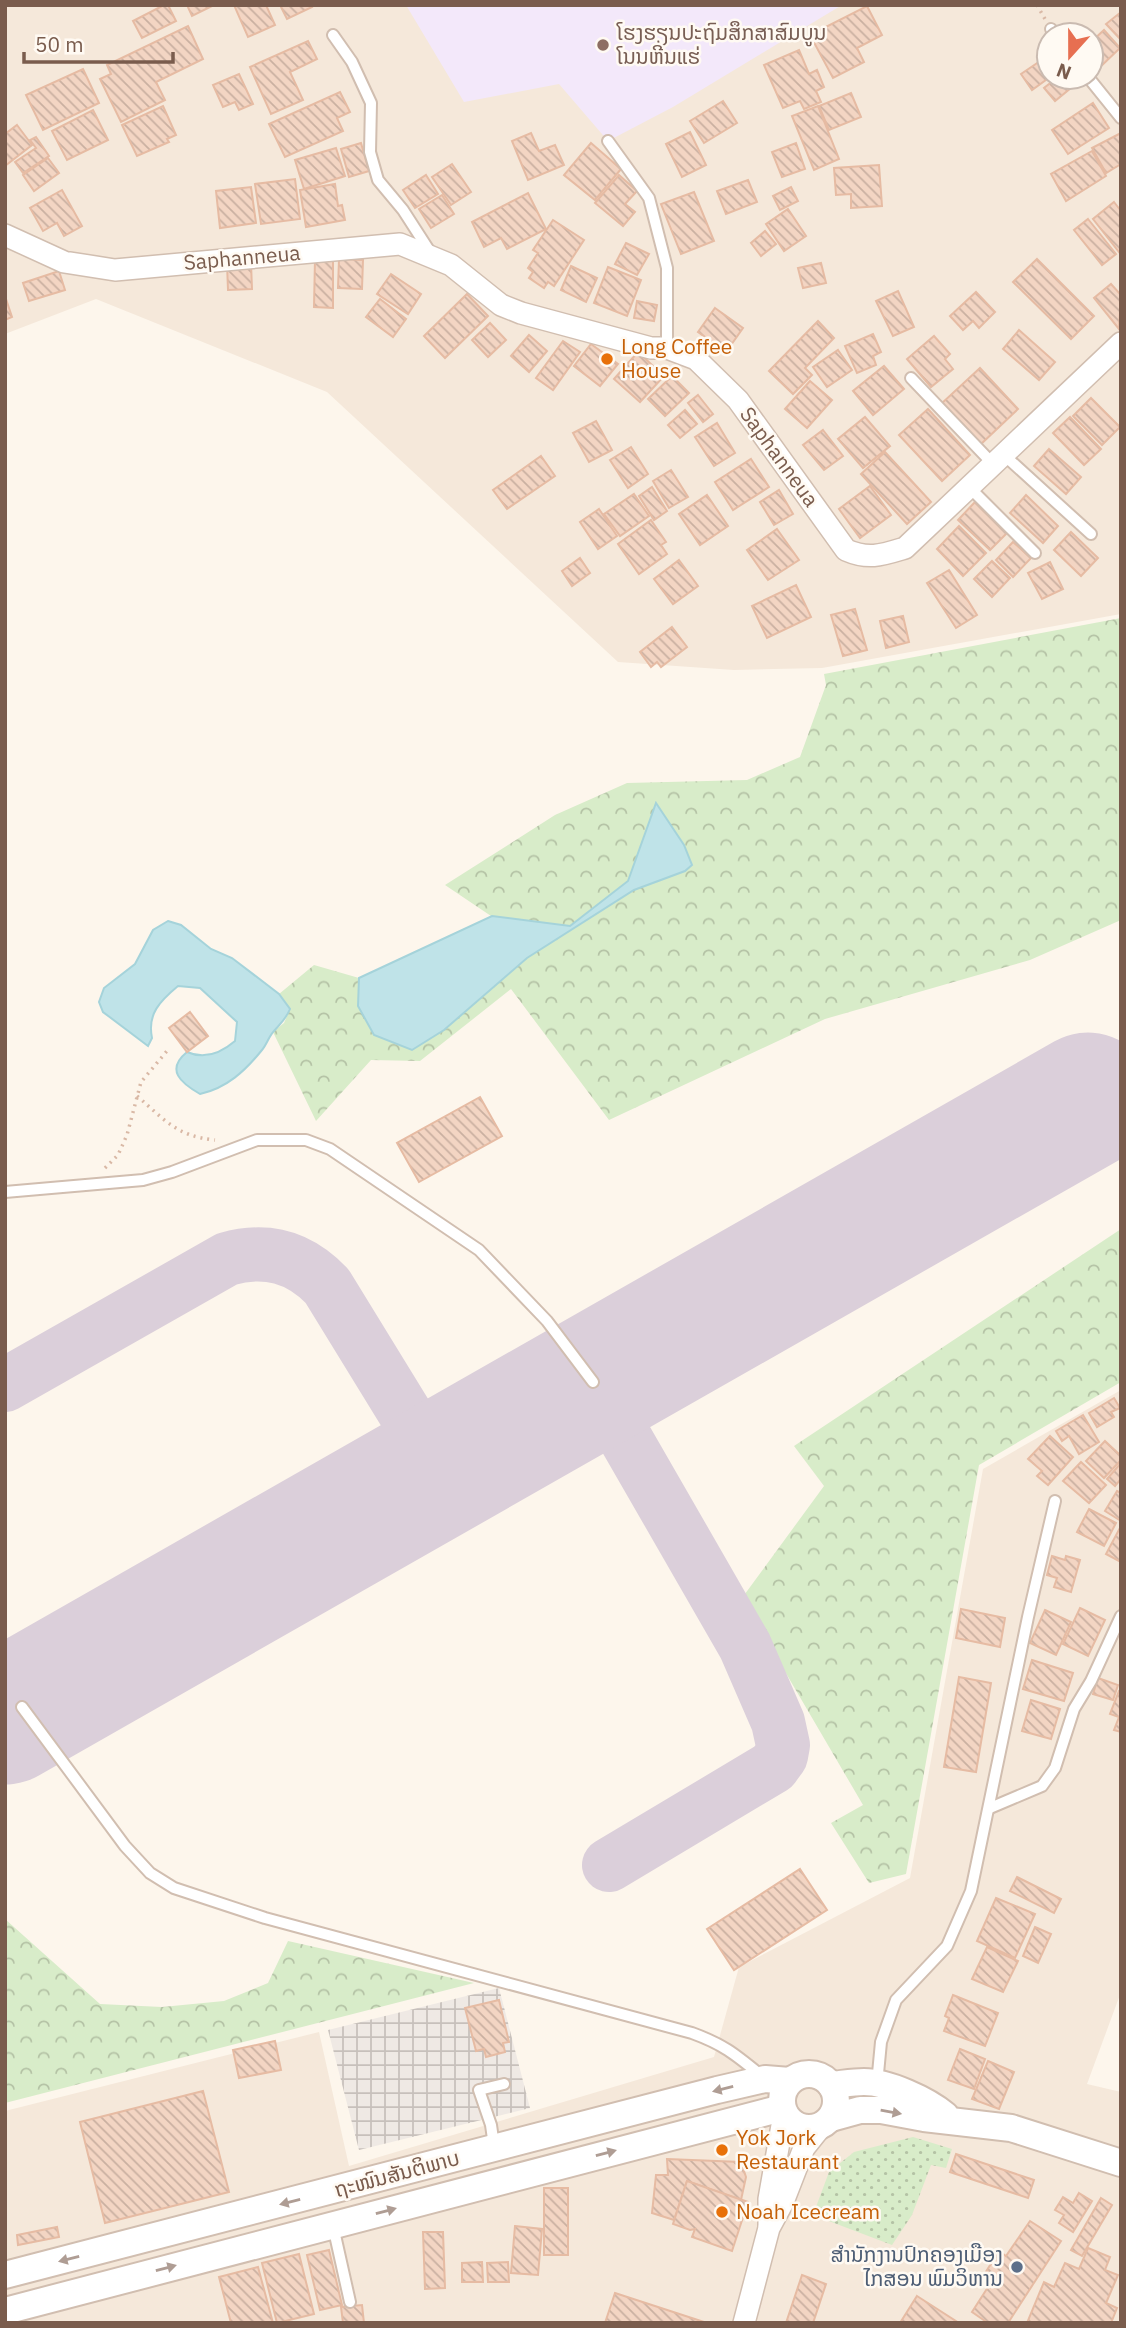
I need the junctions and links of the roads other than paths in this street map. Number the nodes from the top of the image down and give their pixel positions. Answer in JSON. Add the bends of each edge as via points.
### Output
{"nodes":[{"id":1,"x":333,"y":35,"type":"dead end"},
{"id":2,"x":1099,"y":91,"type":"edge"},
{"id":3,"x":1121,"y":118,"type":"edge"},
{"id":4,"x":608,"y":141,"type":"dead end"},
{"id":5,"x":5,"y":235,"type":"edge"},
{"id":6,"x":433,"y":257,"type":"junction"},
{"id":7,"x":1121,"y":343,"type":"edge"},
{"id":8,"x":667,"y":348,"type":"junction"},
{"id":9,"x":911,"y":378,"type":"dead end"},
{"id":10,"x":998,"y":459,"type":"junction"},
{"id":11,"x":969,"y":487,"type":"junction"},
{"id":12,"x":1091,"y":534,"type":"dead end"},
{"id":13,"x":1035,"y":553,"type":"dead end"},
{"id":14,"x":5,"y":1192,"type":"edge"},
{"id":15,"x":593,"y":1382,"type":"dead end"},
{"id":16,"x":1055,"y":1501,"type":"dead end"},
{"id":17,"x":1121,"y":1616,"type":"edge"},
{"id":18,"x":22,"y":1707,"type":"dead end"},
{"id":19,"x":990,"y":1808,"type":"junction"},
{"id":20,"x":778,"y":2080,"type":"junction"},
{"id":21,"x":504,"y":2084,"type":"dead end"},
{"id":22,"x":877,"y":2084,"type":"junction"},
{"id":23,"x":831,"y":2085,"type":"junction"},
{"id":24,"x":783,"y":2111,"type":"junction"},
{"id":25,"x":827,"y":2120,"type":"junction"},
{"id":26,"x":952,"y":2120,"type":"junction"},
{"id":27,"x":495,"y":2149,"type":"junction"},
{"id":28,"x":1121,"y":2163,"type":"edge"},
{"id":29,"x":333,"y":2225,"type":"junction"},
{"id":30,"x":769,"y":2228,"type":"junction"},
{"id":31,"x":5,"y":2275,"type":"edge"},
{"id":32,"x":349,"y":2302,"type":"dead end"},
{"id":33,"x":5,"y":2311,"type":"edge"},
{"id":34,"x":744,"y":2323,"type":"edge"}],
"edges":[{"from":1,"to":6,"type":"lane","via":[[352,62],[370,103],[370,152],[378,180]]},
{"from":2,"to":3,"type":"lane"},
{"from":4,"to":8,"type":"lane","via":[[649,198],[667,268]]},
{"from":5,"to":6,"type":"street","name":"Saphanneua","via":[[64,262],[115,270],[400,244]]},
{"from":6,"to":8,"type":"street","name":"Saphanneua","via":[[511,309],[651,348]]},
{"from":7,"to":10,"type":"street","name":"Saphanneua"},
{"from":8,"to":11,"type":"street","name":"Saphanneua","via":[[696,359],[738,400],[846,551],[861,557],[905,548]]},
{"from":9,"to":10,"type":"lane"},
{"from":10,"to":11,"type":"street","name":"Saphanneua"},
{"from":10,"to":12,"type":"lane"},
{"from":11,"to":13,"type":"lane"},
{"from":14,"to":15,"type":"lane","via":[[142,1180],[257,1140],[306,1140],[330,1149],[480,1250],[547,1321]]},
{"from":16,"to":19,"type":"lane"},
{"from":17,"to":19,"type":"lane","via":[[1074,1709],[1055,1768],[1042,1786]]},
{"from":18,"to":20,"type":"lane","via":[[125,1846],[150,1873],[174,1888],[265,1918],[692,2033],[718,2042]]},
{"from":19,"to":22,"type":"lane","via":[[971,1891],[947,1946],[896,2000],[881,2042]]},
{"from":20,"to":23,"type":"street","via":[[807,2074]]},
{"from":20,"to":24,"type":"street","via":[[785,2089]]},
{"from":20,"to":27,"type":"street","name":"ຖະໜົນສັນຕິພາບ","one_way":true},
{"from":21,"to":27,"type":"lane","via":[[479,2090]]},
{"from":22,"to":23,"type":"street"},
{"from":22,"to":26,"type":"street","via":[[932,2104]]},
{"from":23,"to":25,"type":"street","via":[[836,2101]]},
{"from":24,"to":25,"type":"street","via":[[799,2126],[816,2127]]},
{"from":29,"to":24,"type":"street","name":"ຖະໜົນສັນຕິພາບ","one_way":true},
{"from":24,"to":30,"type":"street"},
{"from":25,"to":26,"type":"street","one_way":true,"via":[[860,2110]]},
{"from":25,"to":30,"type":"street","via":[[804,2148]]},
{"from":26,"to":28,"type":"street","via":[[1012,2128]]},
{"from":27,"to":31,"type":"street","name":"ຖະໜົນສັນຕິພາບ","one_way":true},
{"from":29,"to":32,"type":"lane"},
{"from":33,"to":29,"type":"street","name":"ຖະໜົນສັນຕິພາບ","one_way":true},
{"from":30,"to":34,"type":"street"}]}
